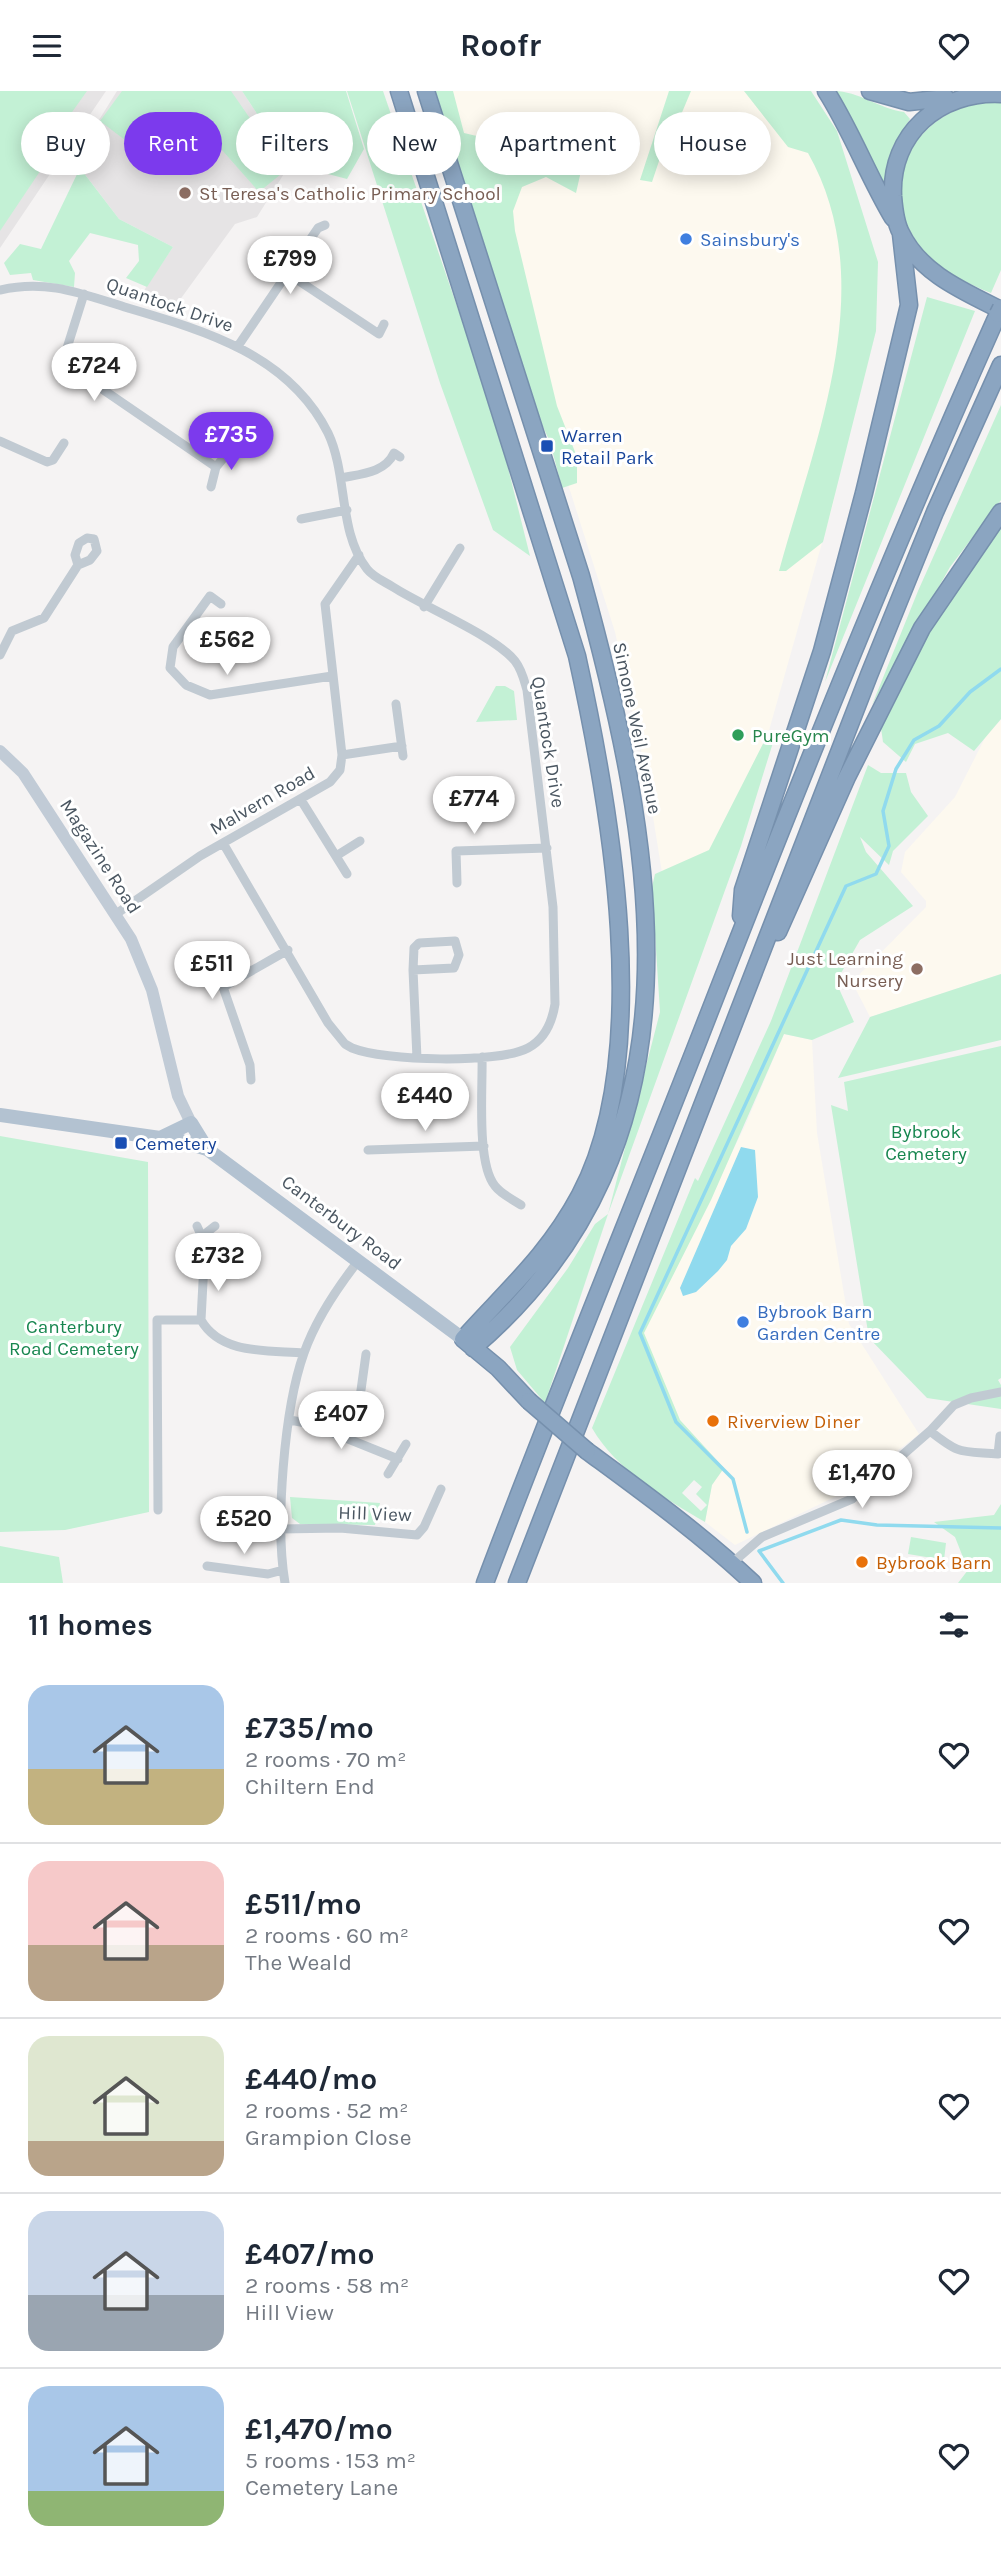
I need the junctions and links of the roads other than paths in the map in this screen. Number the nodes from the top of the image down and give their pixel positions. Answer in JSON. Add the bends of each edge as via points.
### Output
{"nodes":[{"id":1,"x":399,"y":91,"type":"edge"},
{"id":2,"x":426,"y":91,"type":"edge"},
{"id":3,"x":826,"y":91,"type":"edge"},
{"id":4,"x":870,"y":91,"type":"edge"},
{"id":5,"x":1001,"y":94,"type":"edge"},
{"id":6,"x":958,"y":95,"type":"edge"},
{"id":7,"x":325,"y":225,"type":"dead end"},
{"id":8,"x":899,"y":230,"type":"junction"},
{"id":9,"x":287,"y":273,"type":"junction"},
{"id":10,"x":0,"y":290,"type":"edge"},
{"id":11,"x":84,"y":294,"type":"junction"},
{"id":12,"x":1000,"y":310,"type":"edge"},
{"id":13,"x":384,"y":324,"type":"dead end"},
{"id":14,"x":238,"y":346,"type":"junction"},
{"id":15,"x":1001,"y":365,"type":"edge"},
{"id":16,"x":0,"y":441,"type":"edge"},
{"id":17,"x":64,"y":443,"type":"dead end"},
{"id":18,"x":231,"y":449,"type":"dead end"},
{"id":19,"x":393,"y":452,"type":"dead end"},
{"id":20,"x":216,"y":467,"type":"junction"},
{"id":21,"x":341,"y":478,"type":"junction"},
{"id":22,"x":211,"y":487,"type":"dead end"},
{"id":23,"x":347,"y":510,"type":"junction"},
{"id":24,"x":1001,"y":512,"type":"edge"},
{"id":25,"x":301,"y":519,"type":"dead end"},
{"id":26,"x":460,"y":548,"type":"dead end"},
{"id":27,"x":359,"y":555,"type":"junction"},
{"id":28,"x":78,"y":565,"type":"dead end"},
{"id":29,"x":221,"y":604,"type":"dead end"},
{"id":30,"x":424,"y":607,"type":"junction"},
{"id":31,"x":0,"y":655,"type":"edge"},
{"id":32,"x":332,"y":676,"type":"junction"},
{"id":33,"x":396,"y":704,"type":"dead end"},
{"id":34,"x":0,"y":751,"type":"edge"},
{"id":35,"x":342,"y":755,"type":"junction"},
{"id":36,"x":301,"y":800,"type":"junction"},
{"id":37,"x":360,"y":841,"type":"dead end"},
{"id":38,"x":223,"y":842,"type":"junction"},
{"id":39,"x":547,"y":848,"type":"junction"},
{"id":40,"x":336,"y":856,"type":"junction"},
{"id":41,"x":347,"y":874,"type":"dead end"},
{"id":42,"x":457,"y":883,"type":"dead end"},
{"id":43,"x":116,"y":914,"type":"junction"},
{"id":44,"x":738,"y":936,"type":"junction"},
{"id":45,"x":288,"y":950,"type":"junction"},
{"id":46,"x":759,"y":960,"type":"junction"},
{"id":47,"x":413,"y":970,"type":"junction"},
{"id":48,"x":216,"y":976,"type":"dead end"},
{"id":49,"x":223,"y":987,"type":"junction"},
{"id":50,"x":482,"y":1057,"type":"junction"},
{"id":51,"x":417,"y":1058,"type":"junction"},
{"id":52,"x":251,"y":1080,"type":"dead end"},
{"id":53,"x":0,"y":1115,"type":"edge"},
{"id":54,"x":191,"y":1123,"type":"junction"},
{"id":55,"x":162,"y":1137,"type":"junction"},
{"id":56,"x":484,"y":1146,"type":"junction"},
{"id":57,"x":207,"y":1149,"type":"junction"},
{"id":58,"x":368,"y":1150,"type":"dead end"},
{"id":59,"x":521,"y":1205,"type":"dead end"},
{"id":60,"x":197,"y":1226,"type":"dead end"},
{"id":61,"x":215,"y":1226,"type":"dead end"},
{"id":62,"x":201,"y":1237,"type":"junction"},
{"id":63,"x":359,"y":1260,"type":"junction"},
{"id":64,"x":201,"y":1320,"type":"junction"},
{"id":65,"x":498,"y":1327,"type":"junction"},
{"id":66,"x":468,"y":1344,"type":"junction"},
{"id":67,"x":304,"y":1353,"type":"junction"},
{"id":68,"x":366,"y":1355,"type":"dead end"},
{"id":69,"x":498,"y":1368,"type":"junction"},
{"id":70,"x":1001,"y":1392,"type":"edge"},
{"id":71,"x":290,"y":1420,"type":"junction"},
{"id":72,"x":930,"y":1431,"type":"junction"},
{"id":73,"x":1000,"y":1436,"type":"edge"},
{"id":74,"x":347,"y":1437,"type":"junction"},
{"id":75,"x":407,"y":1444,"type":"dead end"},
{"id":76,"x":398,"y":1459,"type":"junction"},
{"id":77,"x":388,"y":1474,"type":"dead end"},
{"id":78,"x":441,"y":1489,"type":"dead end"},
{"id":79,"x":158,"y":1510,"type":"dead end"},
{"id":80,"x":281,"y":1529,"type":"junction"},
{"id":81,"x":207,"y":1566,"type":"dead end"},
{"id":82,"x":729,"y":1566,"type":"junction"},
{"id":83,"x":283,"y":1570,"type":"junction"},
{"id":84,"x":285,"y":1583,"type":"edge"},
{"id":85,"x":485,"y":1583,"type":"edge"},
{"id":86,"x":517,"y":1583,"type":"edge"},
{"id":87,"x":740,"y":1583,"type":"edge"},
{"id":88,"x":753,"y":1583,"type":"edge"}],
"edges":[{"from":1,"to":66,"type":"highway","via":[[577,656],[607,804],[618,929],[616,1054],[594,1160],[581,1193],[549,1245]]},
{"from":2,"to":65,"type":"highway","name":"Simone Weil Avenue","via":[[603,657],[631,783],[645,907],[642,1028],[620,1139],[589,1210],[538,1285]]},
{"from":3,"to":8,"type":"highway"},
{"from":4,"to":6,"type":"highway","via":[[909,102]]},
{"from":5,"to":6,"type":"highway"},
{"from":6,"to":8,"type":"highway","via":[[916,123],[903,146],[893,187]]},
{"from":7,"to":9,"type":"street","via":[[318,228]]},
{"from":8,"to":12,"type":"highway","via":[[932,272]]},
{"from":8,"to":44,"type":"highway","via":[[909,305],[822,651],[743,890]]},
{"from":9,"to":13,"type":"street","via":[[379,334]]},
{"from":9,"to":14,"type":"street"},
{"from":10,"to":11,"type":"street","name":"Quantock Drive","via":[[38,284]]},
{"from":11,"to":14,"type":"street","name":"Quantock Drive"},
{"from":11,"to":20,"type":"street","via":[[66,348],[70,367]]},
{"from":12,"to":44,"type":"highway","via":[[867,615]]},
{"from":14,"to":21,"type":"street","name":"Quantock Drive","via":[[290,381],[312,407],[334,447]]},
{"from":15,"to":46,"type":"highway","via":[[935,512]]},
{"from":16,"to":17,"type":"street","via":[[47,462]]},
{"from":18,"to":20,"type":"street"},
{"from":19,"to":21,"type":"street","via":[[378,469]]},
{"from":20,"to":22,"type":"street"},
{"from":21,"to":23,"type":"street","name":"Quantock Drive"},
{"from":23,"to":25,"type":"street"},
{"from":23,"to":27,"type":"street","name":"Quantock Drive"},
{"from":24,"to":46,"type":"highway","via":[[922,628],[847,776],[785,923]]},
{"from":26,"to":30,"type":"street"},
{"from":27,"to":30,"type":"street","name":"Quantock Drive","via":[[368,571]]},
{"from":27,"to":32,"type":"street","via":[[325,604]]},
{"from":28,"to":31,"type":"street","via":[[44,618],[12,631]]},
{"from":29,"to":32,"type":"street","via":[[210,596],[173,647],[170,669],[186,685],[210,695]]},
{"from":30,"to":39,"type":"street","name":"Quantock Drive","via":[[479,636],[520,668],[527,690]]},
{"from":32,"to":35,"type":"street"},
{"from":33,"to":35,"type":"street","via":[[402,751]]},
{"from":34,"to":43,"type":"street","name":"Magazine Road","via":[[23,773]]},
{"from":35,"to":36,"type":"street","name":"Malvern Road","via":[[336,776]]},
{"from":36,"to":38,"type":"street","name":"Malvern Road"},
{"from":36,"to":40,"type":"street"},
{"from":37,"to":40,"type":"street"},
{"from":38,"to":43,"type":"street","name":"Malvern Road"},
{"from":38,"to":45,"type":"street","name":"Quantock Drive"},
{"from":39,"to":42,"type":"street","via":[[456,851]]},
{"from":39,"to":50,"type":"street","name":"Quantock Drive","via":[[554,907],[553,1020],[529,1048]]},
{"from":40,"to":41,"type":"street"},
{"from":43,"to":54,"type":"street","name":"Magazine Road","via":[[152,990],[178,1096]]},
{"from":44,"to":85,"type":"highway"},
{"from":45,"to":49,"type":"street"},
{"from":45,"to":51,"type":"street","name":"Quantock Drive","via":[[328,1023],[345,1044],[359,1052]]},
{"from":46,"to":86,"type":"highway"},
{"from":47,"to":47,"type":"street","via":[[414,948],[419,943],[455,941],[459,962],[454,968]]},
{"from":47,"to":51,"type":"street"},
{"from":48,"to":49,"type":"street"},
{"from":49,"to":52,"type":"street"},
{"from":50,"to":51,"type":"street","name":"Quantock Drive"},
{"from":50,"to":56,"type":"street"},
{"from":53,"to":55,"type":"main road","name":"Canterbury Road"},
{"from":54,"to":55,"type":"main road"},
{"from":54,"to":57,"type":"main road","name":"Magazine Road"},
{"from":55,"to":57,"type":"main road","name":"Canterbury Road"},
{"from":56,"to":58,"type":"street"},
{"from":56,"to":59,"type":"street","via":[[490,1179]]},
{"from":57,"to":63,"type":"main road","name":"Canterbury Road"},
{"from":60,"to":62,"type":"street"},
{"from":61,"to":62,"type":"street"},
{"from":62,"to":64,"type":"street","via":[[206,1268]]},
{"from":63,"to":66,"type":"main road","name":"Canterbury Road"},
{"from":63,"to":67,"type":"street","via":[[320,1318]]},
{"from":64,"to":67,"type":"street","via":[[215,1339],[233,1346]]},
{"from":64,"to":79,"type":"street","via":[[157,1320]]},
{"from":65,"to":66,"type":"highway","name":"Simone Weil Avenue"},
{"from":65,"to":69,"type":"highway","via":[[494,1339]]},
{"from":66,"to":69,"type":"highway","name":"Canterbury Road"},
{"from":67,"to":71,"type":"street"},
{"from":68,"to":74,"type":"street","via":[[358,1416]]},
{"from":69,"to":82,"type":"highway","name":"Canterbury Road","bridge":true,"via":[[587,1451],[622,1473]]},
{"from":70,"to":72,"type":"street","via":[[954,1405]]},
{"from":71,"to":74,"type":"street"},
{"from":71,"to":80,"type":"street"},
{"from":72,"to":73,"type":"street","via":[[947,1447],[965,1452],[998,1454]]},
{"from":72,"to":82,"type":"street","via":[[852,1499],[762,1537]]},
{"from":74,"to":76,"type":"street"},
{"from":75,"to":76,"type":"street","name":"Hill View"},
{"from":76,"to":77,"type":"street","name":"Hill View"},
{"from":78,"to":80,"type":"street","name":"Hill View","via":[[417,1535],[340,1528]]},
{"from":80,"to":83,"type":"street"},
{"from":81,"to":83,"type":"street","via":[[268,1574]]},
{"from":82,"to":87,"type":"highway","name":"Canterbury Road"},
{"from":82,"to":88,"type":"highway","name":"Canterbury Road"},
{"from":83,"to":84,"type":"street"}]}
